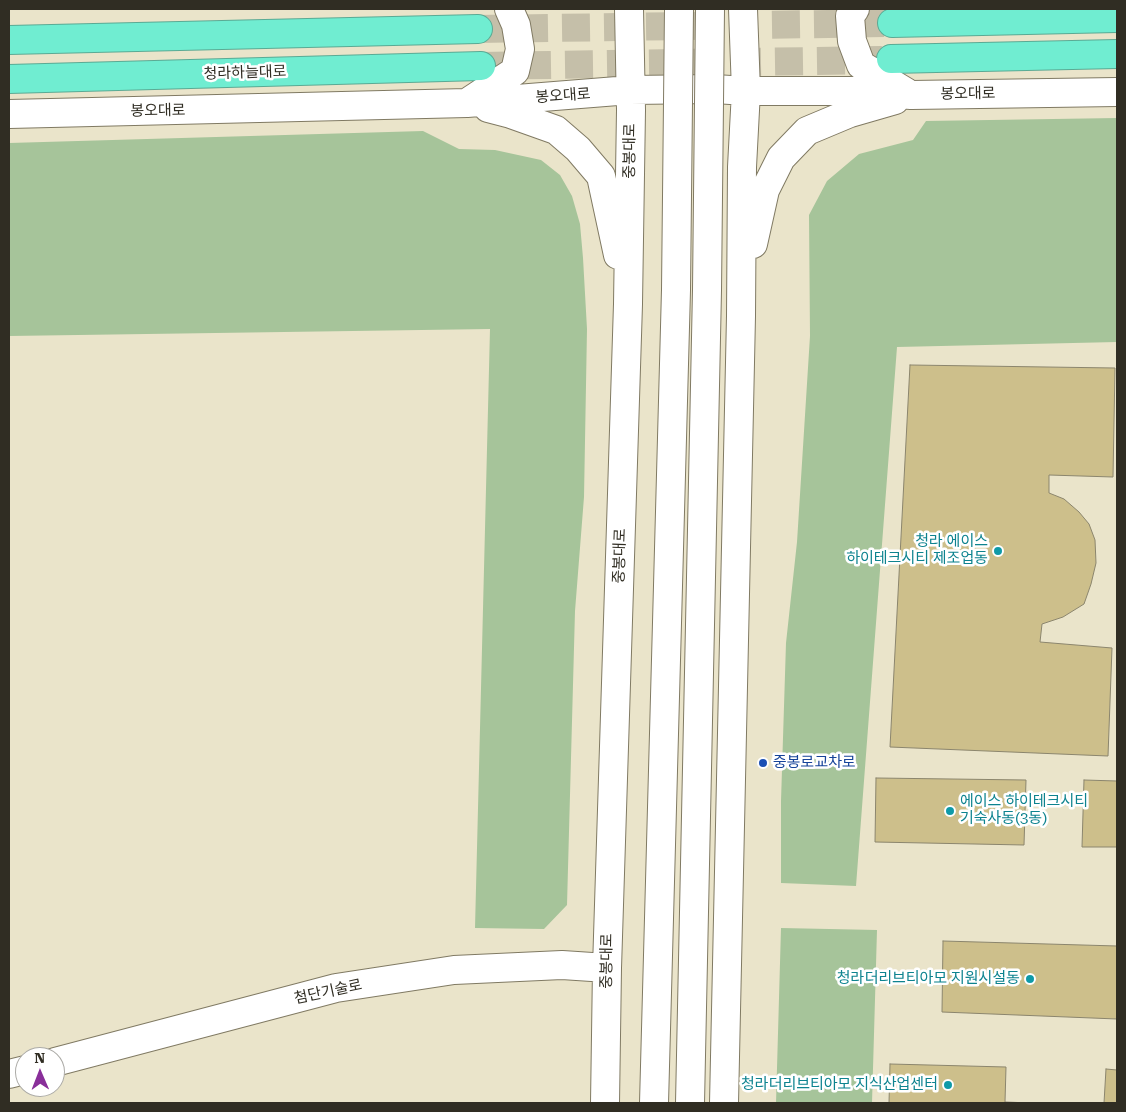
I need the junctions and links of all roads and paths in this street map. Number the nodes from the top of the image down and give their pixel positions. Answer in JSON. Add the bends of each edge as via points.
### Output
{"nodes":[{"id":1,"x":509,"y":9,"type":"edge"},
{"id":2,"x":629,"y":9,"type":"edge"},
{"id":3,"x":679,"y":9,"type":"edge"},
{"id":4,"x":710,"y":9,"type":"edge"},
{"id":5,"x":743,"y":9,"type":"edge"},
{"id":6,"x":855,"y":9,"type":"edge"},
{"id":7,"x":1117,"y":18,"type":"edge"},
{"id":8,"x":892,"y":23,"type":"tunnel mouth"},
{"id":9,"x":478,"y":29,"type":"tunnel mouth"},
{"id":10,"x":9,"y":40,"type":"edge"},
{"id":11,"x":1117,"y":54,"type":"edge"},
{"id":12,"x":891,"y":60,"type":"tunnel mouth"},
{"id":13,"x":481,"y":66,"type":"tunnel mouth"},
{"id":14,"x":9,"y":79,"type":"edge"},
{"id":15,"x":630,"y":90,"type":"junction"},
{"id":16,"x":746,"y":91,"type":"junction"},
{"id":17,"x":1117,"y":92,"type":"edge"},
{"id":18,"x":910,"y":95,"type":"junction"},
{"id":19,"x":467,"y":103,"type":"junction"},
{"id":20,"x":9,"y":114,"type":"edge"},
{"id":21,"x":628,"y":304,"type":"junction"},
{"id":22,"x":741,"y":316,"type":"junction"},
{"id":23,"x":607,"y":968,"type":"junction"},
{"id":24,"x":65,"y":1059,"type":"edge"},
{"id":25,"x":605,"y":1103,"type":"edge"},
{"id":26,"x":654,"y":1103,"type":"edge"},
{"id":27,"x":690,"y":1103,"type":"edge"},
{"id":28,"x":724,"y":1103,"type":"edge"}],
"edges":[{"from":1,"to":19,"type":"main road","via":[[516,25],[520,49],[515,71]]},
{"from":2,"to":15,"type":"main road","name":"중봉대로"},
{"from":3,"to":26,"type":"main road","bridge":true,"via":[[676,290]]},
{"from":4,"to":27,"type":"main road","bridge":true,"via":[[708,290]]},
{"from":5,"to":16,"type":"main road"},
{"from":6,"to":18,"type":"main road","via":[[850,16],[852,41],[861,65]]},
{"from":7,"to":8,"type":"highway"},
{"from":9,"to":10,"type":"highway"},
{"from":11,"to":12,"type":"highway"},
{"from":13,"to":14,"type":"highway","name":"청라하늘대로"},
{"from":15,"to":16,"type":"main road","name":"봉오대로"},
{"from":15,"to":19,"type":"main road","name":"봉오대로"},
{"from":15,"to":21,"type":"main road","name":"중봉대로"},
{"from":16,"to":18,"type":"main road","name":"봉오대로","via":[[858,90]]},
{"from":16,"to":22,"type":"main road"},
{"from":17,"to":18,"type":"main road","name":"봉오대로"},
{"from":18,"to":22,"type":"main road","via":[[850,113],[807,131],[781,158],[765,190]]},
{"from":19,"to":20,"type":"main road","name":"봉오대로"},
{"from":19,"to":21,"type":"main road","via":[[556,130],[601,176]]},
{"from":21,"to":23,"type":"main road","name":"중봉대로"},
{"from":22,"to":28,"type":"main road"},
{"from":23,"to":24,"type":"main road","name":"첨단기술로","via":[[562,965],[454,970],[336,988]]},
{"from":23,"to":25,"type":"main road","name":"중봉대로"}]}
